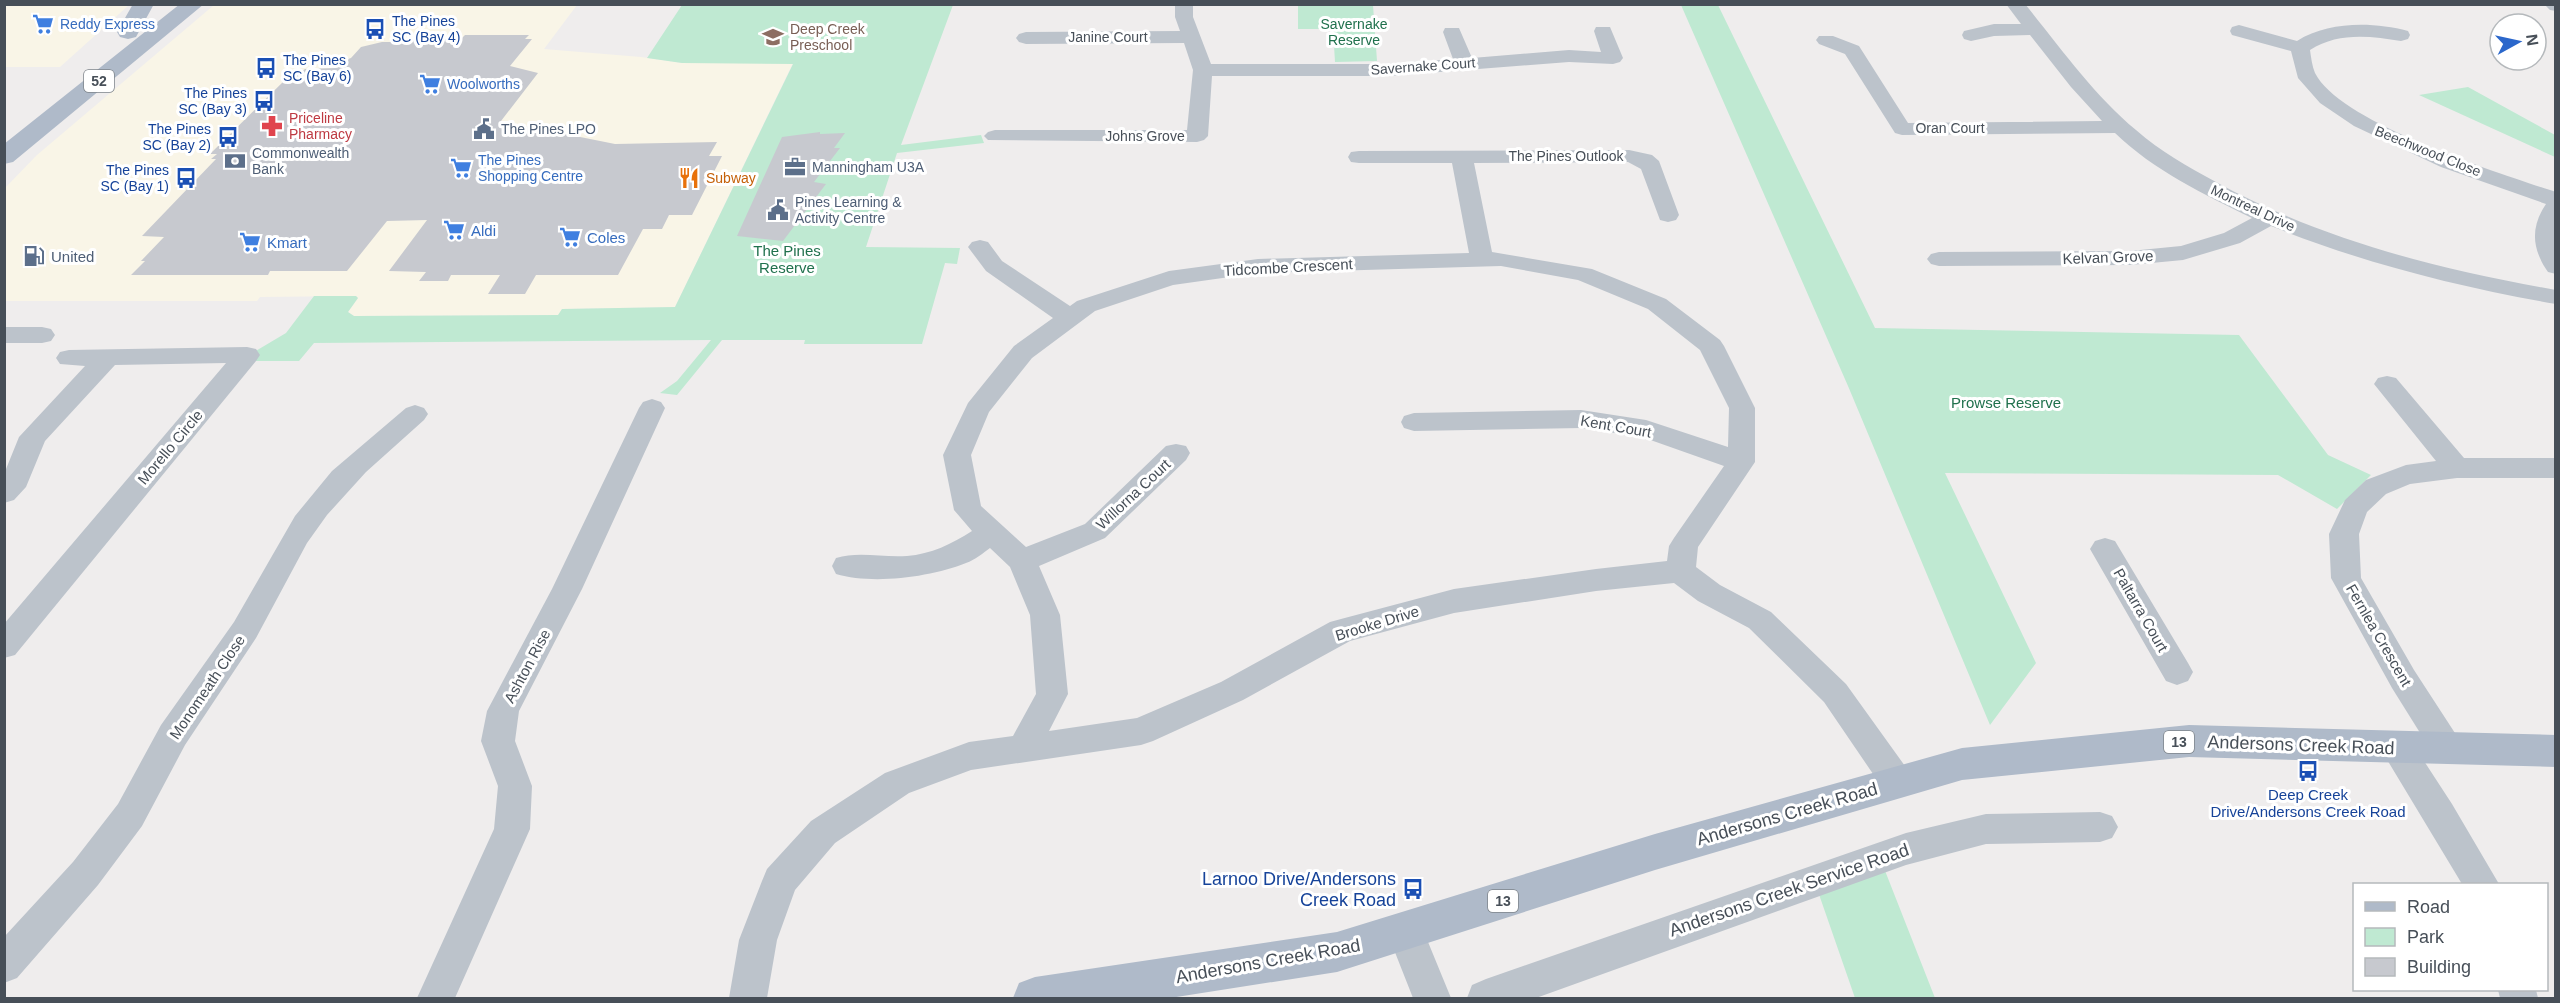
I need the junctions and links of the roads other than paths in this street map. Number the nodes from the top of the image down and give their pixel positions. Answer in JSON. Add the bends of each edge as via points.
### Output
{"nodes":[{"id":1,"x":144,"y":4,"type":"edge"},
{"id":2,"x":163,"y":4,"type":"edge"},
{"id":3,"x":194,"y":4,"type":"edge"},
{"id":4,"x":1184,"y":4,"type":"edge"},
{"id":5,"x":2015,"y":4,"type":"edge"},
{"id":6,"x":2036,"y":29,"type":"junction"},
{"id":7,"x":1603,"y":31,"type":"dead end"},
{"id":8,"x":2239,"y":31,"type":"dead end"},
{"id":9,"x":128,"y":32,"type":"junction"},
{"id":10,"x":1452,"y":32,"type":"dead end"},
{"id":11,"x":1971,"y":35,"type":"dead end"},
{"id":12,"x":2401,"y":35,"type":"dead end"},
{"id":13,"x":1190,"y":37,"type":"junction"},
{"id":14,"x":1026,"y":38,"type":"dead end"},
{"id":15,"x":1826,"y":40,"type":"dead end"},
{"id":16,"x":2300,"y":48,"type":"junction"},
{"id":17,"x":1464,"y":63,"type":"junction"},
{"id":18,"x":1203,"y":70,"type":"junction"},
{"id":19,"x":2119,"y":127,"type":"junction"},
{"id":20,"x":4,"y":129,"type":"edge"},
{"id":21,"x":995,"y":136,"type":"dead end"},
{"id":22,"x":1462,"y":156,"type":"junction"},
{"id":23,"x":4,"y":157,"type":"edge"},
{"id":24,"x":1359,"y":157,"type":"dead end"},
{"id":25,"x":2556,"y":200,"type":"edge"},
{"id":26,"x":2556,"y":205,"type":"edge"},
{"id":27,"x":1668,"y":215,"type":"dead end"},
{"id":28,"x":2270,"y":218,"type":"junction"},
{"id":29,"x":980,"y":247,"type":"dead end"},
{"id":30,"x":1939,"y":259,"type":"dead end"},
{"id":31,"x":1482,"y":260,"type":"junction"},
{"id":32,"x":2556,"y":267,"type":"edge"},
{"id":33,"x":2556,"y":297,"type":"edge"},
{"id":34,"x":1070,"y":318,"type":"junction"},
{"id":35,"x":4,"y":335,"type":"edge"},
{"id":36,"x":42,"y":335,"type":"dead end"},
{"id":37,"x":108,"y":357,"type":"junction"},
{"id":38,"x":69,"y":358,"type":"dead end"},
{"id":39,"x":2387,"y":384,"type":"dead end"},
{"id":40,"x":652,"y":408,"type":"dead end"},
{"id":41,"x":415,"y":415,"type":"dead end"},
{"id":42,"x":1414,"y":422,"type":"dead end"},
{"id":43,"x":1176,"y":453,"type":"dead end"},
{"id":44,"x":1741,"y":462,"type":"junction"},
{"id":45,"x":2457,"y":468,"type":"junction"},
{"id":46,"x":2556,"y":468,"type":"edge"},
{"id":47,"x":4,"y":493,"type":"edge"},
{"id":48,"x":991,"y":533,"type":"junction"},
{"id":49,"x":2105,"y":549,"type":"dead end"},
{"id":50,"x":1022,"y":561,"type":"junction"},
{"id":51,"x":847,"y":566,"type":"dead end"},
{"id":52,"x":1680,"y":571,"type":"junction"},
{"id":53,"x":4,"y":646,"type":"edge"},
{"id":54,"x":2177,"y":672,"type":"dead end"},
{"id":55,"x":2397,"y":748,"type":"junction"},
{"id":56,"x":1023,"y":749,"type":"junction"},
{"id":57,"x":2449,"y":750,"type":"junction"},
{"id":58,"x":2556,"y":752,"type":"edge"},
{"id":59,"x":1898,"y":783,"type":"junction"},
{"id":60,"x":2100,"y":827,"type":"dead end"},
{"id":61,"x":2480,"y":883,"type":"edge"},
{"id":62,"x":1406,"y":932,"type":"junction"},
{"id":63,"x":4,"y":965,"type":"edge"},
{"id":64,"x":1139,"y":991,"type":"edge"},
{"id":65,"x":436,"y":999,"type":"edge"},
{"id":66,"x":748,"y":999,"type":"edge"},
{"id":67,"x":1035,"y":999,"type":"edge"},
{"id":68,"x":1432,"y":999,"type":"edge"},
{"id":69,"x":1486,"y":999,"type":"edge"}],
"edges":[{"from":1,"to":9,"type":"main road"},
{"from":2,"to":9,"type":"main road","number":"52"},
{"from":3,"to":23,"type":"main road","number":"52"},
{"from":4,"to":13,"type":"street","name":"Johns Grove"},
{"from":5,"to":6,"type":"street","name":"Montreal Drive"},
{"from":6,"to":11,"type":"street"},
{"from":6,"to":19,"type":"street","name":"Montreal Drive"},
{"from":7,"to":17,"type":"street","name":"Savernake Court","via":[[1613,58],[1569,56]]},
{"from":8,"to":16,"type":"street"},
{"from":9,"to":20,"type":"main road","number":"52"},
{"from":10,"to":17,"type":"street"},
{"from":12,"to":16,"type":"street","via":[[2344,32],[2309,41]]},
{"from":13,"to":14,"type":"street","name":"Janine Court"},
{"from":13,"to":18,"type":"street","name":"Johns Grove"},
{"from":15,"to":19,"type":"street","name":"Oran Court","via":[[1852,50],[1902,129]]},
{"from":16,"to":25,"type":"street","name":"Beechwood Close","via":[[2298,57],[2312,86],[2336,107],[2369,127]]},
{"from":17,"to":18,"type":"street","name":"Savernake Court","via":[[1389,70]]},
{"from":18,"to":21,"type":"street","name":"Johns Grove","via":[[1197,136]]},
{"from":19,"to":28,"type":"street","name":"Montreal Drive","via":[[2157,157]]},
{"from":22,"to":24,"type":"street","name":"The Pines Outlook"},
{"from":22,"to":27,"type":"street","name":"The Pines Outlook","via":[[1629,156],[1644,160],[1651,166]]},
{"from":22,"to":31,"type":"street"},
{"from":26,"to":32,"type":"street","via":[[2546,219],[2544,235]]},
{"from":28,"to":30,"type":"street","name":"Kelvan Grove","via":[[2232,238],[2183,253],[2130,258]]},
{"from":28,"to":33,"type":"street","name":"Montreal Drive","via":[[2405,266]]},
{"from":29,"to":34,"type":"street","via":[[994,266]]},
{"from":31,"to":34,"type":"street","name":"Tidcombe Crescent","via":[[1258,266],[1169,278],[1086,306]]},
{"from":31,"to":44,"type":"street","name":"Tidcombe Crescent","via":[[1501,259],[1584,274],[1657,304],[1711,346],[1742,408]]},
{"from":34,"to":48,"type":"street","name":"Tidcombe Crescent","via":[[1023,352],[977,409],[957,455],[968,510]]},
{"from":35,"to":36,"type":"street"},
{"from":37,"to":38,"type":"street","name":"Morello Circle"},
{"from":37,"to":47,"type":"street","via":[[33,436],[16,480]]},
{"from":37,"to":53,"type":"street","name":"Morello Circle","via":[[247,355]]},
{"from":39,"to":45,"type":"street"},
{"from":40,"to":65,"type":"street","name":"Ashton Rise","via":[[567,589],[503,711],[498,741],[515,786],[512,829]]},
{"from":41,"to":63,"type":"street","name":"Monomeath Close","via":[[365,455],[306,523],[251,621],[171,737],[132,814],[97,861]]},
{"from":42,"to":44,"type":"street","name":"Kent Court","via":[[1581,419],[1646,429]]},
{"from":43,"to":50,"type":"street","name":"Willorna Court","via":[[1095,531]]},
{"from":44,"to":52,"type":"street","via":[[1684,546]]},
{"from":45,"to":46,"type":"street","name":"Fernlea Crescent"},
{"from":45,"to":57,"type":"street","name":"Fernlea Crescent","via":[[2406,475],[2376,488],[2355,507],[2344,534],[2346,578]]},
{"from":48,"to":50,"type":"street","name":"Tidcombe Crescent"},
{"from":48,"to":51,"type":"street","via":[[958,555],[908,567]]},
{"from":49,"to":54,"type":"street","name":"Paltarra Court"},
{"from":50,"to":56,"type":"street","name":"Tidcombe Crescent","via":[[1045,615],[1052,694]]},
{"from":52,"to":56,"type":"street","name":"Brooke Drive","via":[[1454,601],[1341,632],[1232,691],[1141,731]]},
{"from":52,"to":59,"type":"street","via":[[1709,593],[1761,620],[1835,693]]},
{"from":55,"to":57,"type":"main road","name":"Andersons Creek Road","number":"13"},
{"from":55,"to":59,"type":"main road","name":"Andersons Creek Road","number":"13","via":[[2188,741],[1962,764]]},
{"from":55,"to":61,"type":"street"},
{"from":56,"to":66,"type":"street","via":[[969,756],[897,783],[823,832],[780,881],[758,940]]},
{"from":57,"to":58,"type":"main road","name":"Andersons Creek Road","number":"13"},
{"from":59,"to":62,"type":"main road","name":"Andersons Creek Road","number":"13","via":[[1655,852]]},
{"from":60,"to":69,"type":"street","name":"Andersons Creek Service Road","via":[[1986,829],[1906,849]]},
{"from":62,"to":64,"type":"main road","name":"Andersons Creek Road","number":"13","via":[[1337,952]]},
{"from":62,"to":68,"type":"street"},
{"from":64,"to":67,"type":"main road","name":"Andersons Creek Road","number":"13"}]}
